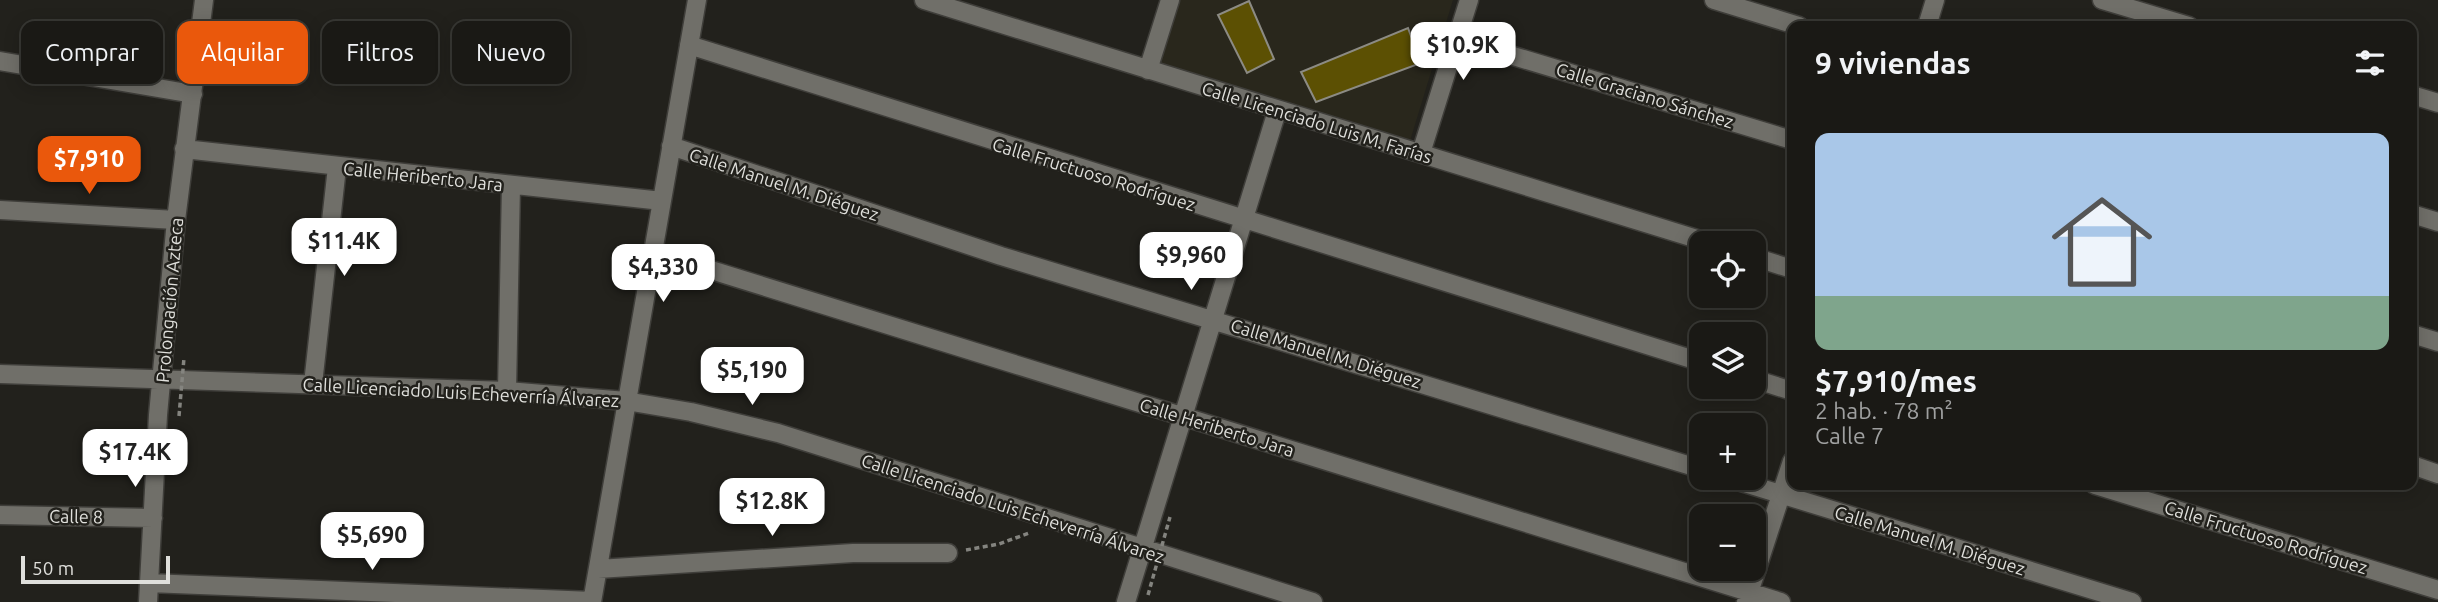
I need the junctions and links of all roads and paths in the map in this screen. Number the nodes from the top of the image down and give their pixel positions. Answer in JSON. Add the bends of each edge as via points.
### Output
{"nodes":[{"id":1,"x":204,"y":0,"type":"edge"},
{"id":2,"x":697,"y":0,"type":"edge"},
{"id":3,"x":924,"y":0,"type":"edge"},
{"id":4,"x":1170,"y":0,"type":"edge"},
{"id":5,"x":1469,"y":0,"type":"edge"},
{"id":6,"x":1714,"y":0,"type":"edge"},
{"id":7,"x":1935,"y":0,"type":"edge"},
{"id":8,"x":2102,"y":0,"type":"edge"},
{"id":9,"x":1929,"y":21,"type":"edge"},
{"id":10,"x":2172,"y":21,"type":"edge"},
{"id":11,"x":1787,"y":22,"type":"edge"},
{"id":12,"x":1457,"y":39,"type":"junction"},
{"id":13,"x":689,"y":45,"type":"junction"},
{"id":14,"x":0,"y":61,"type":"edge"},
{"id":15,"x":1148,"y":70,"type":"junction"},
{"id":16,"x":193,"y":94,"type":"junction"},
{"id":17,"x":2417,"y":96,"type":"edge"},
{"id":18,"x":2438,"y":103,"type":"edge"},
{"id":19,"x":1277,"y":111,"type":"junction"},
{"id":20,"x":1787,"y":138,"type":"edge"},
{"id":21,"x":671,"y":146,"type":"junction"},
{"id":22,"x":184,"y":149,"type":"junction"},
{"id":23,"x":1421,"y":153,"type":"junction"},
{"id":24,"x":337,"y":167,"type":"junction"},
{"id":25,"x":511,"y":185,"type":"junction"},
{"id":26,"x":662,"y":201,"type":"junction"},
{"id":27,"x":0,"y":210,"type":"edge"},
{"id":28,"x":2417,"y":216,"type":"edge"},
{"id":29,"x":176,"y":220,"type":"junction"},
{"id":30,"x":1245,"y":220,"type":"junction"},
{"id":31,"x":2438,"y":222,"type":"edge"},
{"id":32,"x":1689,"y":236,"type":"edge"},
{"id":33,"x":653,"y":252,"type":"junction"},
{"id":34,"x":1766,"y":261,"type":"edge"},
{"id":35,"x":1787,"y":267,"type":"edge"},
{"id":36,"x":1215,"y":319,"type":"junction"},
{"id":37,"x":2417,"y":336,"type":"edge"},
{"id":38,"x":2438,"y":342,"type":"edge"},
{"id":39,"x":184,"y":358,"type":"dead end"},
{"id":40,"x":1689,"y":358,"type":"edge"},
{"id":41,"x":0,"y":374,"type":"edge"},
{"id":42,"x":161,"y":378,"type":"junction"},
{"id":43,"x":1766,"y":383,"type":"edge"},
{"id":44,"x":313,"y":384,"type":"junction"},
{"id":45,"x":1787,"y":389,"type":"edge"},
{"id":46,"x":507,"y":391,"type":"junction"},
{"id":47,"x":626,"y":401,"type":"junction"},
{"id":48,"x":179,"y":416,"type":"dead end"},
{"id":49,"x":1185,"y":416,"type":"junction"},
{"id":50,"x":1689,"y":465,"type":"edge"},
{"id":51,"x":2417,"y":467,"type":"edge"},
{"id":52,"x":2438,"y":474,"type":"edge"},
{"id":53,"x":1787,"y":478,"type":"edge"},
{"id":54,"x":1766,"y":489,"type":"edge"},
{"id":55,"x":2111,"y":490,"type":"edge"},
{"id":56,"x":1782,"y":494,"type":"junction"},
{"id":57,"x":0,"y":515,"type":"edge"},
{"id":58,"x":1170,"y":517,"type":"dead end"},
{"id":59,"x":153,"y":518,"type":"junction"},
{"id":60,"x":1054,"y":523,"type":"junction"},
{"id":61,"x":1143,"y":549,"type":"junction"},
{"id":62,"x":948,"y":553,"type":"joint"},
{"id":63,"x":598,"y":569,"type":"junction"},
{"id":64,"x":149,"y":583,"type":"junction"},
{"id":65,"x":2438,"y":590,"type":"edge"},
{"id":66,"x":1148,"y":596,"type":"dead end"},
{"id":67,"x":1748,"y":597,"type":"edge"},
{"id":68,"x":148,"y":602,"type":"edge"},
{"id":69,"x":592,"y":602,"type":"edge"},
{"id":70,"x":1126,"y":602,"type":"edge"},
{"id":71,"x":1313,"y":602,"type":"edge"},
{"id":72,"x":1781,"y":602,"type":"edge"},
{"id":73,"x":2132,"y":602,"type":"edge"}],
"edges":[{"from":1,"to":16,"type":"street","name":"Prolongación Azteca"},
{"from":2,"to":13,"type":"street"},
{"from":3,"to":15,"type":"street","name":"Calle Licenciado Luis M. Farías"},
{"from":4,"to":15,"type":"street"},
{"from":5,"to":12,"type":"street"},
{"from":6,"to":11,"type":"street"},
{"from":7,"to":9,"type":"street"},
{"from":8,"to":10,"type":"street"},
{"from":12,"to":20,"type":"street","name":"Calle Graciano Sánchez"},
{"from":12,"to":23,"type":"street"},
{"from":13,"to":21,"type":"street"},
{"from":13,"to":30,"type":"street","name":"Calle Fructuoso Rodríguez"},
{"from":14,"to":16,"type":"street"},
{"from":15,"to":19,"type":"street","name":"Calle Licenciado Luis M. Farías"},
{"from":16,"to":22,"type":"street","name":"Prolongación Azteca"},
{"from":17,"to":18,"type":"street"},
{"from":19,"to":23,"type":"street","name":"Calle Licenciado Luis M. Farías"},
{"from":19,"to":30,"type":"street"},
{"from":21,"to":26,"type":"street"},
{"from":21,"to":36,"type":"street","name":"Calle Manuel M. Diéguez","via":[[1001,256]]},
{"from":22,"to":24,"type":"street","name":"Calle Heriberto Jara"},
{"from":22,"to":29,"type":"street","name":"Prolongación Azteca"},
{"from":23,"to":32,"type":"street","name":"Calle Licenciado Luis M. Farías"},
{"from":24,"to":25,"type":"street","name":"Calle Heriberto Jara"},
{"from":24,"to":44,"type":"street"},
{"from":25,"to":26,"type":"street","name":"Calle Heriberto Jara"},
{"from":25,"to":46,"type":"street"},
{"from":26,"to":33,"type":"street"},
{"from":27,"to":29,"type":"street"},
{"from":28,"to":31,"type":"street"},
{"from":29,"to":42,"type":"street","name":"Prolongación Azteca"},
{"from":30,"to":36,"type":"street"},
{"from":30,"to":40,"type":"street","name":"Calle Fructuoso Rodríguez"},
{"from":33,"to":47,"type":"street"},
{"from":33,"to":49,"type":"street","name":"Calle Heriberto Jara"},
{"from":34,"to":35,"type":"street"},
{"from":36,"to":49,"type":"street"},
{"from":36,"to":50,"type":"street","name":"Calle Manuel M. Diéguez"},
{"from":37,"to":38,"type":"street"},
{"from":39,"to":48,"type":"path","bridge":true},
{"from":41,"to":42,"type":"street","name":"Calle Licenciado Luis Echeverría Álvarez"},
{"from":42,"to":44,"type":"street","name":"Calle Licenciado Luis Echeverría Álvarez"},
{"from":42,"to":59,"type":"street","name":"Prolongación Azteca"},
{"from":43,"to":45,"type":"street"},
{"from":44,"to":46,"type":"street","name":"Calle Licenciado Luis Echeverría Álvarez"},
{"from":46,"to":47,"type":"street","name":"Calle Licenciado Luis Echeverría Álvarez"},
{"from":47,"to":60,"type":"street","name":"Calle Licenciado Luis Echeverría Álvarez","via":[[778,433]]},
{"from":47,"to":63,"type":"street"},
{"from":49,"to":61,"type":"street"},
{"from":49,"to":67,"type":"street","name":"Calle Heriberto Jara"},
{"from":51,"to":52,"type":"street"},
{"from":53,"to":56,"type":"street"},
{"from":54,"to":56,"type":"street","name":"Calle Manuel M. Diéguez"},
{"from":55,"to":65,"type":"street","name":"Calle Fructuoso Rodríguez"},
{"from":56,"to":67,"type":"street"},
{"from":56,"to":73,"type":"street","name":"Calle Manuel M. Diéguez"},
{"from":57,"to":59,"type":"street","name":"Calle 8"},
{"from":58,"to":66,"type":"path","bridge":true},
{"from":59,"to":64,"type":"street","name":"Prolongación Azteca"},
{"from":60,"to":61,"type":"street","name":"Calle Licenciado Luis Echeverría Álvarez"},
{"from":60,"to":62,"type":"path","via":[[999,544]]},
{"from":61,"to":70,"type":"street"},
{"from":61,"to":71,"type":"street","name":"Calle Licenciado Luis Echeverría Álvarez"},
{"from":62,"to":63,"type":"street","via":[[853,553]]},
{"from":63,"to":69,"type":"street"},
{"from":64,"to":68,"type":"street","name":"Prolongación Azteca"},
{"from":64,"to":69,"type":"street"},
{"from":67,"to":72,"type":"street","name":"Calle Heriberto Jara"}]}
